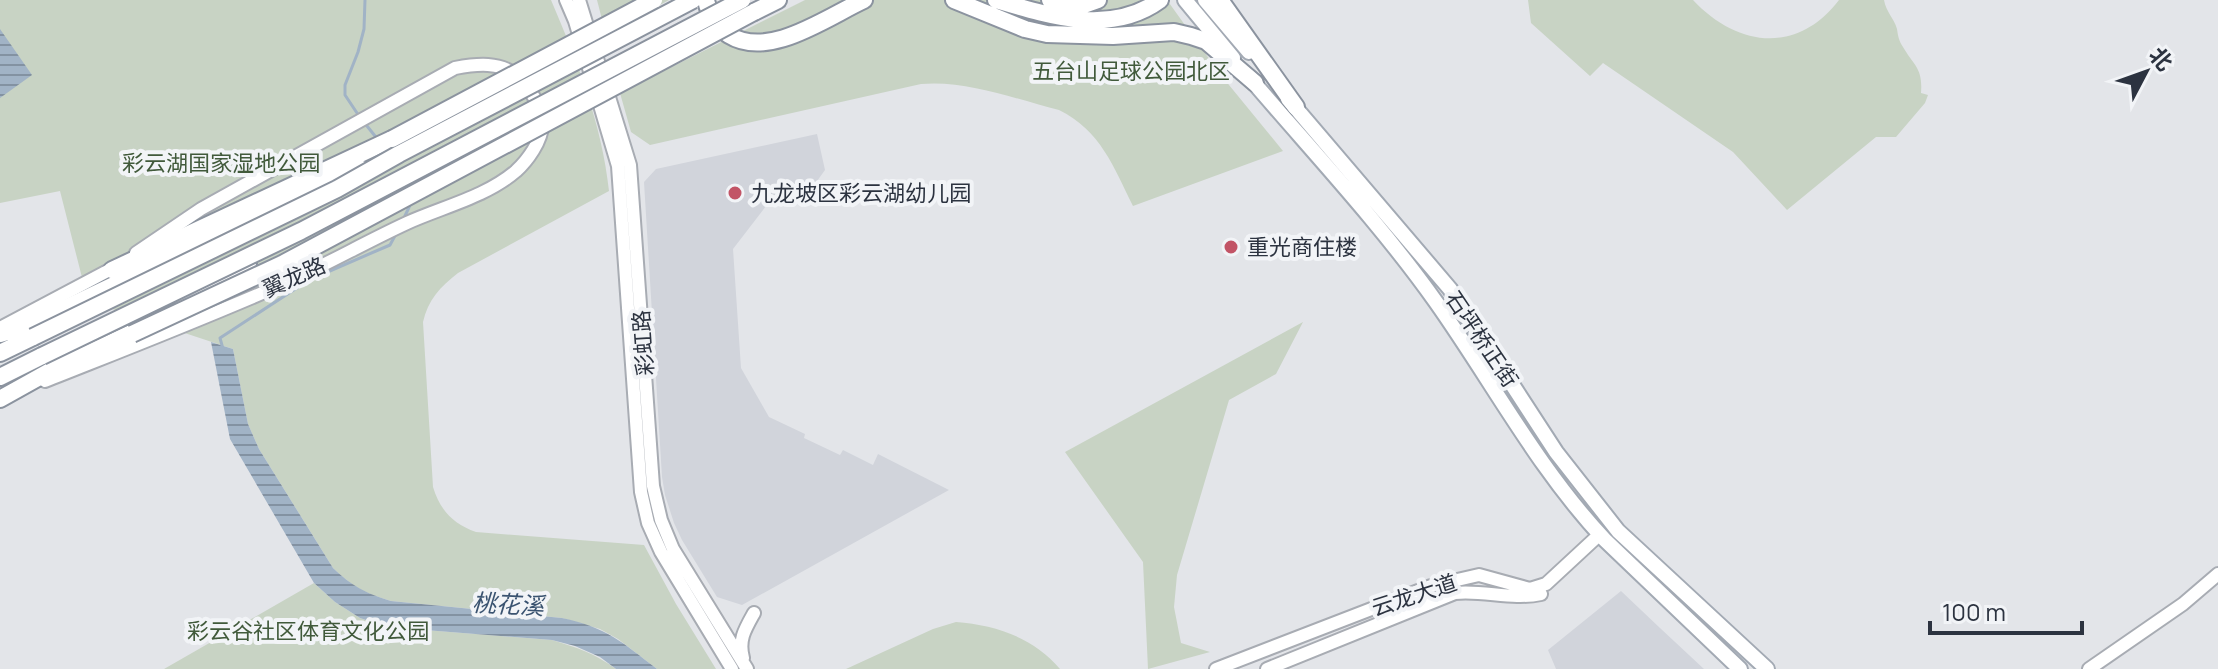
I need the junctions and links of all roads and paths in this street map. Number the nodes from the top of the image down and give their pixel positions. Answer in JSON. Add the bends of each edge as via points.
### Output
{"nodes":[{"id":1,"x":566,"y":0,"type":"edge"},
{"id":2,"x":579,"y":0,"type":"edge"},
{"id":3,"x":654,"y":0,"type":"edge"},
{"id":4,"x":693,"y":0,"type":"edge"},
{"id":5,"x":706,"y":0,"type":"edge"},
{"id":6,"x":742,"y":0,"type":"edge"},
{"id":7,"x":778,"y":0,"type":"edge"},
{"id":8,"x":864,"y":0,"type":"edge"},
{"id":9,"x":954,"y":0,"type":"edge"},
{"id":10,"x":996,"y":0,"type":"edge"},
{"id":11,"x":1050,"y":0,"type":"edge"},
{"id":12,"x":1098,"y":0,"type":"edge"},
{"id":13,"x":1160,"y":0,"type":"edge"},
{"id":14,"x":1185,"y":0,"type":"edge"},
{"id":15,"x":1205,"y":0,"type":"edge"},
{"id":16,"x":1220,"y":0,"type":"edge"},
{"id":17,"x":1255,"y":83,"type":"junction"},
{"id":18,"x":1296,"y":107,"type":"junction"},
{"id":19,"x":301,"y":231,"type":"junction"},
{"id":20,"x":112,"y":270,"type":"junction"},
{"id":21,"x":0,"y":331,"type":"edge"},
{"id":22,"x":31,"y":331,"type":"junction"},
{"id":23,"x":132,"y":334,"type":"junction"},
{"id":24,"x":0,"y":353,"type":"edge"},
{"id":25,"x":50,"y":368,"type":"junction"},
{"id":26,"x":0,"y":377,"type":"edge"},
{"id":27,"x":0,"y":399,"type":"edge"},
{"id":28,"x":1603,"y":537,"type":"junction"},
{"id":29,"x":2218,"y":574,"type":"edge"},
{"id":30,"x":754,"y":613,"type":"dead end"},
{"id":31,"x":741,"y":668,"type":"edge"},
{"id":32,"x":1216,"y":669,"type":"edge"},
{"id":33,"x":1267,"y":669,"type":"edge"},
{"id":34,"x":1740,"y":669,"type":"edge"},
{"id":35,"x":1767,"y":669,"type":"edge"},
{"id":36,"x":2089,"y":669,"type":"edge"}],
"edges":[{"from":1,"to":31,"type":"main road","name":"彩虹路","via":[[618,166],[641,492],[648,523],[661,552]]},
{"from":2,"to":31,"type":"main road","name":"彩虹路","via":[[630,165],[653,486],[661,520]]},
{"from":3,"to":20,"type":"highway","bridge":true,"via":[[392,139]]},
{"from":4,"to":22,"type":"highway","bridge":true,"via":[[337,189]]},
{"from":5,"to":8,"type":"highway","via":[[721,30],[759,44],[790,37]]},
{"from":6,"to":19,"type":"highway","name":"翼龙路","bridge":true},
{"from":7,"to":23,"type":"highway","bridge":true,"via":[[282,264]]},
{"from":9,"to":17,"type":"highway","via":[[1047,34],[1174,32],[1206,41]]},
{"from":10,"to":13,"type":"highway","via":[[1090,21],[1129,17]]},
{"from":11,"to":12,"type":"highway","via":[[1084,5]]},
{"from":14,"to":17,"type":"main road","name":"石坪桥正街"},
{"from":15,"to":18,"type":"main road","name":"石坪桥正街"},
{"from":16,"to":18,"type":"highway"},
{"from":17,"to":28,"type":"main road","name":"石坪桥正街","via":[[1395,248],[1543,463]]},
{"from":18,"to":35,"type":"main road","name":"石坪桥正街","via":[[1450,289],[1556,452],[1618,531]]},
{"from":19,"to":23,"type":"highway","bridge":true},
{"from":19,"to":25,"type":"highway","name":"翼龙路","bridge":true},
{"from":20,"to":21,"type":"main road","name":"翼龙路"},
{"from":20,"to":25,"type":"main road","name":"翼龙路","bridge":true,"via":[[201,209],[455,68],[475,64],[514,73],[536,102],[543,124],[538,140],[516,171],[494,186],[292,279]]},
{"from":21,"to":22,"type":"highway"},
{"from":22,"to":24,"type":"highway"},
{"from":23,"to":25,"type":"highway"},
{"from":25,"to":26,"type":"highway","name":"翼龙路"},
{"from":25,"to":27,"type":"highway"},
{"from":28,"to":32,"type":"main road","name":"云龙大道","via":[[1546,584],[1530,589],[1479,575],[1431,586]]},
{"from":28,"to":33,"type":"main road","name":"云龙大道","via":[[1541,594],[1455,593]]},
{"from":28,"to":34,"type":"main road","name":"石坪桥正街"},
{"from":29,"to":36,"type":"main road"},
{"from":30,"to":31,"type":"main road","via":[[741,640]]}]}
